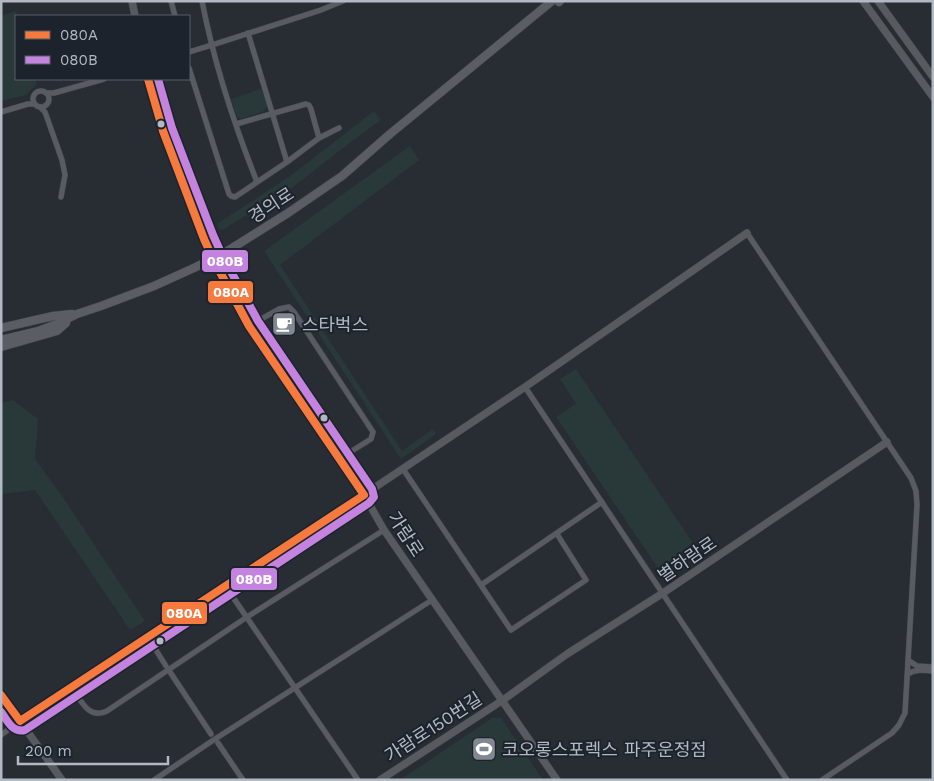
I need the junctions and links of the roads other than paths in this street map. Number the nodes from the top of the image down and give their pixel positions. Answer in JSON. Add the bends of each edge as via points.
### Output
{"nodes":[{"id":1,"x":132,"y":1,"type":"edge"},
{"id":2,"x":171,"y":1,"type":"edge"},
{"id":3,"x":202,"y":1,"type":"edge"},
{"id":4,"x":343,"y":1,"type":"edge"},
{"id":5,"x":552,"y":1,"type":"edge"},
{"id":6,"x":560,"y":1,"type":"edge"},
{"id":7,"x":863,"y":1,"type":"edge"},
{"id":8,"x":878,"y":1,"type":"edge"},
{"id":9,"x":135,"y":15,"type":"edge"},
{"id":10,"x":175,"y":15,"type":"edge"},
{"id":11,"x":519,"y":29,"type":"junction"},
{"id":12,"x":248,"y":33,"type":"junction"},
{"id":13,"x":212,"y":46,"type":"junction"},
{"id":14,"x":190,"y":52,"type":"edge"},
{"id":15,"x":190,"y":71,"type":"edge"},
{"id":16,"x":933,"y":77,"type":"edge"},
{"id":17,"x":101,"y":80,"type":"edge"},
{"id":18,"x":148,"y":80,"type":"edge"},
{"id":19,"x":46,"y":93,"type":"junction"},
{"id":20,"x":54,"y":94,"type":"junction"},
{"id":21,"x":933,"y":97,"type":"edge"},
{"id":22,"x":49,"y":99,"type":"junction"},
{"id":23,"x":34,"y":101,"type":"junction"},
{"id":24,"x":43,"y":106,"type":"junction"},
{"id":25,"x":1,"y":112,"type":"edge"},
{"id":26,"x":272,"y":113,"type":"junction"},
{"id":27,"x":236,"y":124,"type":"junction"},
{"id":28,"x":339,"y":128,"type":"dead end"},
{"id":29,"x":319,"y":138,"type":"junction"},
{"id":30,"x":287,"y":162,"type":"junction"},
{"id":31,"x":257,"y":182,"type":"junction"},
{"id":32,"x":60,"y":197,"type":"dead end"},
{"id":33,"x":747,"y":233,"type":"joint"},
{"id":34,"x":213,"y":259,"type":"junction"},
{"id":35,"x":77,"y":314,"type":"junction"},
{"id":36,"x":249,"y":326,"type":"junction"},
{"id":37,"x":1,"y":328,"type":"edge"},
{"id":38,"x":1,"y":340,"type":"edge"},
{"id":39,"x":1,"y":347,"type":"edge"},
{"id":40,"x":525,"y":387,"type":"junction"},
{"id":41,"x":887,"y":442,"type":"junction"},
{"id":42,"x":339,"y":459,"type":"junction"},
{"id":43,"x":403,"y":469,"type":"junction"},
{"id":44,"x":364,"y":495,"type":"junction"},
{"id":45,"x":602,"y":502,"type":"junction"},
{"id":46,"x":384,"y":530,"type":"junction"},
{"id":47,"x":557,"y":534,"type":"junction"},
{"id":48,"x":481,"y":585,"type":"junction"},
{"id":49,"x":226,"y":586,"type":"junction"},
{"id":50,"x":663,"y":593,"type":"junction"},
{"id":51,"x":432,"y":600,"type":"junction"},
{"id":52,"x":247,"y":618,"type":"junction"},
{"id":53,"x":154,"y":647,"type":"dead end"},
{"id":54,"x":908,"y":660,"type":"junction"},
{"id":55,"x":166,"y":666,"type":"dead end"},
{"id":56,"x":933,"y":667,"type":"edge"},
{"id":57,"x":933,"y":671,"type":"edge"},
{"id":58,"x":170,"y":672,"type":"dead end"},
{"id":59,"x":908,"y":674,"type":"junction"},
{"id":60,"x":71,"y":687,"type":"junction"},
{"id":61,"x":295,"y":688,"type":"junction"},
{"id":62,"x":1,"y":695,"type":"edge"},
{"id":63,"x":503,"y":700,"type":"junction"},
{"id":64,"x":20,"y":721,"type":"junction"},
{"id":65,"x":212,"y":734,"type":"dead end"},
{"id":66,"x":1,"y":735,"type":"edge"},
{"id":67,"x":218,"y":743,"type":"dead end"},
{"id":68,"x":62,"y":780,"type":"edge"},
{"id":69,"x":154,"y":780,"type":"edge"},
{"id":70,"x":242,"y":780,"type":"edge"},
{"id":71,"x":358,"y":780,"type":"edge"},
{"id":72,"x":380,"y":780,"type":"edge"},
{"id":73,"x":557,"y":780,"type":"edge"},
{"id":74,"x":788,"y":780,"type":"edge"},
{"id":75,"x":822,"y":780,"type":"edge"}],
"edges":[{"from":1,"to":9,"type":"street"},
{"from":2,"to":10,"type":"street"},
{"from":3,"to":13,"type":"street"},
{"from":4,"to":12,"type":"street"},
{"from":5,"to":11,"type":"main road","name":"경의로"},
{"from":6,"to":11,"type":"main road","name":"경의로"},
{"from":7,"to":21,"type":"street"},
{"from":8,"to":16,"type":"street"},
{"from":11,"to":34,"type":"main road","name":"경의로","via":[[342,176],[288,214]]},
{"from":12,"to":13,"type":"street"},
{"from":12,"to":26,"type":"street"},
{"from":13,"to":14,"type":"street"},
{"from":13,"to":27,"type":"street"},
{"from":15,"to":31,"type":"street","via":[[229,194],[235,196]]},
{"from":17,"to":20,"type":"street"},
{"from":18,"to":34,"type":"street","name":"가람로","via":[[163,131]]},
{"from":19,"to":20,"type":"street"},
{"from":19,"to":22,"type":"street"},
{"from":19,"to":23,"type":"street","via":[[38,91],[34,94]]},
{"from":20,"to":22,"type":"street"},
{"from":22,"to":24,"type":"street"},
{"from":23,"to":24,"type":"street","via":[[37,106]]},
{"from":23,"to":25,"type":"street"},
{"from":24,"to":32,"type":"street","via":[[65,175]]},
{"from":26,"to":27,"type":"street"},
{"from":26,"to":29,"type":"street","via":[[309,105]]},
{"from":26,"to":30,"type":"street"},
{"from":27,"to":31,"type":"street"},
{"from":28,"to":29,"type":"street"},
{"from":29,"to":30,"type":"street"},
{"from":30,"to":31,"type":"street"},
{"from":33,"to":40,"type":"street"},
{"from":33,"to":41,"type":"street"},
{"from":34,"to":35,"type":"main road","name":"경의로","via":[[154,286]]},
{"from":34,"to":36,"type":"street","name":"가람로"},
{"from":35,"to":37,"type":"main road"},
{"from":35,"to":38,"type":"main road","name":"경의로","via":[[38,331]]},
{"from":35,"to":39,"type":"main road","via":[[57,331]]},
{"from":36,"to":42,"type":"street","name":"가람로"},
{"from":36,"to":42,"type":"street","via":[[282,308],[288,307],[294,312],[373,432],[371,439]]},
{"from":40,"to":43,"type":"street"},
{"from":40,"to":45,"type":"street"},
{"from":41,"to":50,"type":"street","name":"별하람로"},
{"from":41,"to":54,"type":"street","via":[[912,478],[916,491]]},
{"from":42,"to":44,"type":"street","name":"가람로"},
{"from":43,"to":44,"type":"street"},
{"from":43,"to":48,"type":"street"},
{"from":44,"to":46,"type":"street","name":"가람로"},
{"from":44,"to":49,"type":"street"},
{"from":45,"to":47,"type":"street"},
{"from":45,"to":50,"type":"street"},
{"from":46,"to":51,"type":"street","name":"가람로"},
{"from":46,"to":52,"type":"street"},
{"from":47,"to":48,"type":"street"},
{"from":47,"to":48,"type":"street","via":[[586,580],[511,630]]},
{"from":49,"to":52,"type":"street"},
{"from":49,"to":60,"type":"street"},
{"from":50,"to":63,"type":"street","name":"별하람로","via":[[567,654]]},
{"from":50,"to":74,"type":"street"},
{"from":51,"to":61,"type":"street"},
{"from":51,"to":63,"type":"street","name":"가람로"},
{"from":52,"to":60,"type":"street","via":[[101,713],[88,710]]},
{"from":52,"to":61,"type":"street"},
{"from":53,"to":55,"type":"street"},
{"from":54,"to":56,"type":"street","via":[[917,666]]},
{"from":54,"to":59,"type":"street"},
{"from":57,"to":59,"type":"street","via":[[918,670]]},
{"from":58,"to":65,"type":"street"},
{"from":59,"to":75,"type":"street","via":[[905,713],[899,725]]},
{"from":60,"to":64,"type":"street"},
{"from":61,"to":69,"type":"street"},
{"from":61,"to":71,"type":"street"},
{"from":62,"to":64,"type":"street"},
{"from":63,"to":72,"type":"street","name":"가람로150번길"},
{"from":63,"to":73,"type":"street","name":"가람로"},
{"from":64,"to":66,"type":"street"},
{"from":64,"to":68,"type":"street"},
{"from":67,"to":70,"type":"street"}]}
